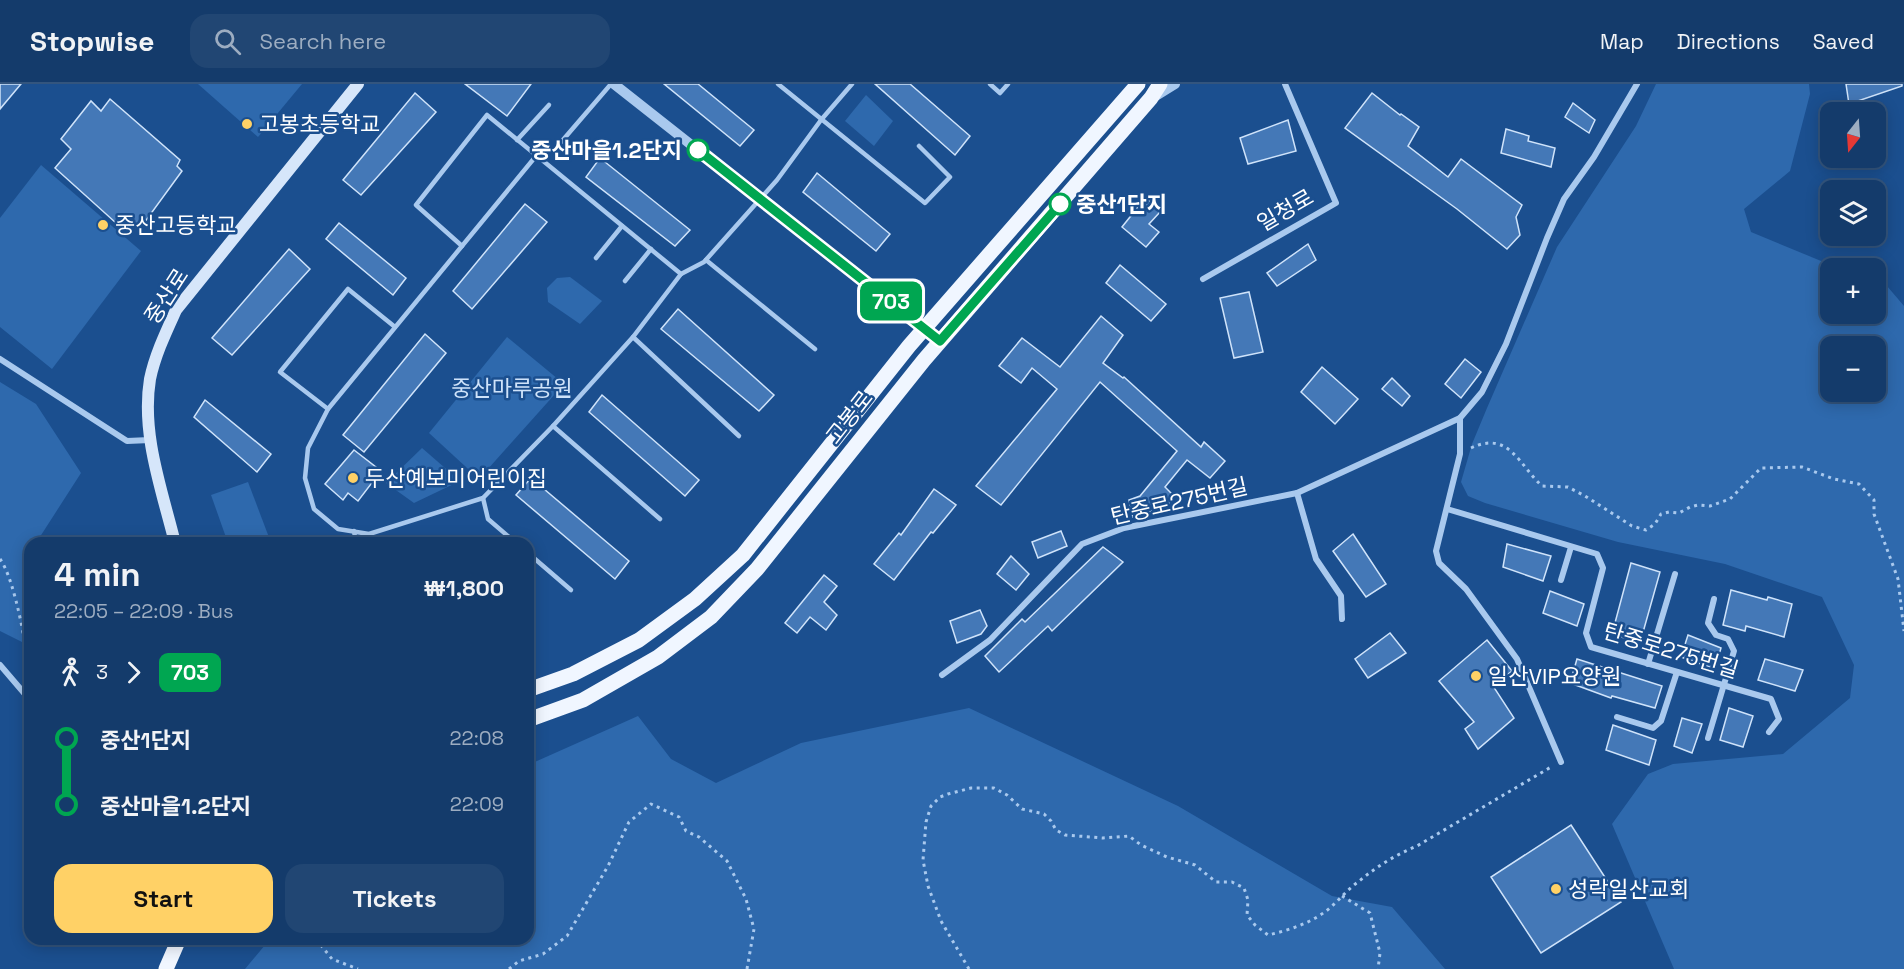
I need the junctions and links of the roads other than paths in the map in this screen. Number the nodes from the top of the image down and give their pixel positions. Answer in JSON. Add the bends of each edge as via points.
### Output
{"nodes":[{"id":1,"x":358,"y":84,"type":"edge"},
{"id":2,"x":612,"y":84,"type":"edge"},
{"id":3,"x":778,"y":84,"type":"edge"},
{"id":4,"x":852,"y":84,"type":"edge"},
{"id":5,"x":990,"y":84,"type":"edge"},
{"id":6,"x":1008,"y":84,"type":"edge"},
{"id":7,"x":1138,"y":84,"type":"edge"},
{"id":8,"x":1160,"y":84,"type":"edge"},
{"id":9,"x":1175,"y":84,"type":"edge"},
{"id":10,"x":1285,"y":84,"type":"edge"},
{"id":11,"x":1637,"y":84,"type":"edge"},
{"id":12,"x":1151,"y":98,"type":"junction"},
{"id":13,"x":549,"y":105,"type":"dead end"},
{"id":14,"x":821,"y":120,"type":"junction"},
{"id":15,"x":517,"y":140,"type":"junction"},
{"id":16,"x":920,"y":146,"type":"dead end"},
{"id":17,"x":536,"y":156,"type":"junction"},
{"id":18,"x":760,"y":198,"type":"junction"},
{"id":19,"x":622,"y":226,"type":"junction"},
{"id":20,"x":462,"y":246,"type":"junction"},
{"id":21,"x":651,"y":249,"type":"junction"},
{"id":22,"x":596,"y":258,"type":"dead end"},
{"id":23,"x":706,"y":260,"type":"junction"},
{"id":24,"x":681,"y":274,"type":"junction"},
{"id":25,"x":1203,"y":279,"type":"dead end"},
{"id":26,"x":625,"y":281,"type":"dead end"},
{"id":27,"x":395,"y":327,"type":"junction"},
{"id":28,"x":926,"y":328,"type":"junction"},
{"id":29,"x":633,"y":337,"type":"junction"},
{"id":30,"x":940,"y":341,"type":"junction"},
{"id":31,"x":815,"y":348,"type":"dead end"},
{"id":32,"x":0,"y":359,"type":"edge"},
{"id":33,"x":328,"y":409,"type":"junction"},
{"id":34,"x":1460,"y":418,"type":"junction"},
{"id":35,"x":554,"y":426,"type":"junction"},
{"id":36,"x":739,"y":436,"type":"dead end"},
{"id":37,"x":151,"y":440,"type":"junction"},
{"id":38,"x":1297,"y":493,"type":"junction"},
{"id":39,"x":483,"y":498,"type":"junction"},
{"id":40,"x":1447,"y":509,"type":"junction"},
{"id":41,"x":660,"y":519,"type":"dead end"},
{"id":42,"x":354,"y":531,"type":"junction"},
{"id":43,"x":174,"y":537,"type":"edge"},
{"id":44,"x":355,"y":537,"type":"edge"},
{"id":45,"x":509,"y":537,"type":"edge"},
{"id":46,"x":1571,"y":547,"type":"junction"},
{"id":47,"x":534,"y":558,"type":"edge"},
{"id":48,"x":1675,"y":574,"type":"dead end"},
{"id":49,"x":1561,"y":580,"type":"dead end"},
{"id":50,"x":571,"y":590,"type":"dead end"},
{"id":51,"x":1714,"y":599,"type":"dead end"},
{"id":52,"x":1342,"y":619,"type":"dead end"},
{"id":53,"x":1648,"y":664,"type":"junction"},
{"id":54,"x":0,"y":665,"type":"edge"},
{"id":55,"x":1677,"y":672,"type":"junction"},
{"id":56,"x":942,"y":675,"type":"dead end"},
{"id":57,"x":1724,"y":685,"type":"junction"},
{"id":58,"x":534,"y":688,"type":"edge"},
{"id":59,"x":24,"y":693,"type":"edge"},
{"id":60,"x":1617,"y":717,"type":"dead end"},
{"id":61,"x":534,"y":718,"type":"edge"},
{"id":62,"x":1769,"y":732,"type":"dead end"},
{"id":63,"x":1708,"y":738,"type":"dead end"},
{"id":64,"x":1561,"y":762,"type":"road end"},
{"id":65,"x":176,"y":945,"type":"edge"},
{"id":66,"x":166,"y":969,"type":"edge"}],
"edges":[{"from":1,"to":37,"type":"main road","name":"중산로","via":[[176,310],[150,379]]},
{"from":2,"to":17,"type":"lane","via":[[556,148]]},
{"from":2,"to":18,"type":"street"},
{"from":3,"to":14,"type":"lane"},
{"from":4,"to":14,"type":"lane"},
{"from":5,"to":6,"type":"lane","via":[[1000,93]]},
{"from":7,"to":28,"type":"main road","name":"고봉로"},
{"from":8,"to":12,"type":"main road","name":"고봉로"},
{"from":9,"to":12,"type":"street"},
{"from":10,"to":25,"type":"street","name":"일청로","via":[[1336,203]]},
{"from":11,"to":34,"type":"street","name":"탄중로275번길","via":[[1564,199],[1506,344],[1482,392]]},
{"from":12,"to":30,"type":"main road","name":"고봉로"},
{"from":13,"to":15,"type":"lane"},
{"from":14,"to":16,"type":"lane","via":[[925,203],[950,177]]},
{"from":14,"to":18,"type":"lane"},
{"from":15,"to":17,"type":"lane"},
{"from":15,"to":20,"type":"lane","via":[[487,115],[416,205]]},
{"from":17,"to":19,"type":"lane"},
{"from":17,"to":20,"type":"lane"},
{"from":18,"to":23,"type":"lane"},
{"from":18,"to":28,"type":"street"},
{"from":19,"to":21,"type":"lane"},
{"from":19,"to":22,"type":"lane"},
{"from":20,"to":27,"type":"lane"},
{"from":21,"to":24,"type":"lane"},
{"from":21,"to":26,"type":"lane"},
{"from":23,"to":24,"type":"lane"},
{"from":23,"to":31,"type":"lane"},
{"from":24,"to":29,"type":"lane"},
{"from":27,"to":33,"type":"lane"},
{"from":27,"to":33,"type":"lane","via":[[348,289],[280,372]]},
{"from":28,"to":30,"type":"street"},
{"from":28,"to":58,"type":"main road","name":"고봉로","via":[[743,555],[695,599],[639,640],[573,674]]},
{"from":29,"to":35,"type":"lane"},
{"from":29,"to":36,"type":"lane"},
{"from":30,"to":61,"type":"main road","name":"고봉로","via":[[758,569],[711,617],[658,657],[583,700]]},
{"from":32,"to":37,"type":"street","via":[[127,441]]},
{"from":33,"to":42,"type":"lane","via":[[308,448],[305,478],[314,509],[338,529]]},
{"from":34,"to":38,"type":"street","name":"탄중로275번길"},
{"from":34,"to":40,"type":"street","via":[[1460,454]]},
{"from":35,"to":39,"type":"lane"},
{"from":35,"to":41,"type":"lane"},
{"from":37,"to":43,"type":"main road","name":"중산로"},
{"from":38,"to":52,"type":"street","via":[[1316,559],[1341,596]]},
{"from":38,"to":56,"type":"street","name":"탄중로275번길","via":[[1124,528],[1082,544],[990,640]]},
{"from":39,"to":42,"type":"lane","via":[[369,534]]},
{"from":39,"to":45,"type":"lane","via":[[488,519]]},
{"from":40,"to":46,"type":"street","name":"탄중로275번길"},
{"from":40,"to":64,"type":"street","via":[[1436,551],[1439,563],[1466,589],[1516,658]]},
{"from":42,"to":44,"type":"lane"},
{"from":46,"to":49,"type":"street"},
{"from":46,"to":53,"type":"street","name":"탄중로275번길","via":[[1597,555],[1603,568],[1586,633],[1591,647]]},
{"from":47,"to":50,"type":"lane"},
{"from":48,"to":53,"type":"street"},
{"from":51,"to":57,"type":"street","via":[[1708,623],[1716,635],[1728,639],[1734,651]]},
{"from":53,"to":55,"type":"street","name":"탄중로275번길"},
{"from":54,"to":59,"type":"street"},
{"from":55,"to":57,"type":"street","name":"탄중로275번길"},
{"from":55,"to":60,"type":"street","via":[[1661,721],[1653,728]]},
{"from":57,"to":62,"type":"street","name":"탄중로275번길","via":[[1771,699],[1779,719]]},
{"from":57,"to":63,"type":"street"},
{"from":65,"to":66,"type":"main road"}]}
